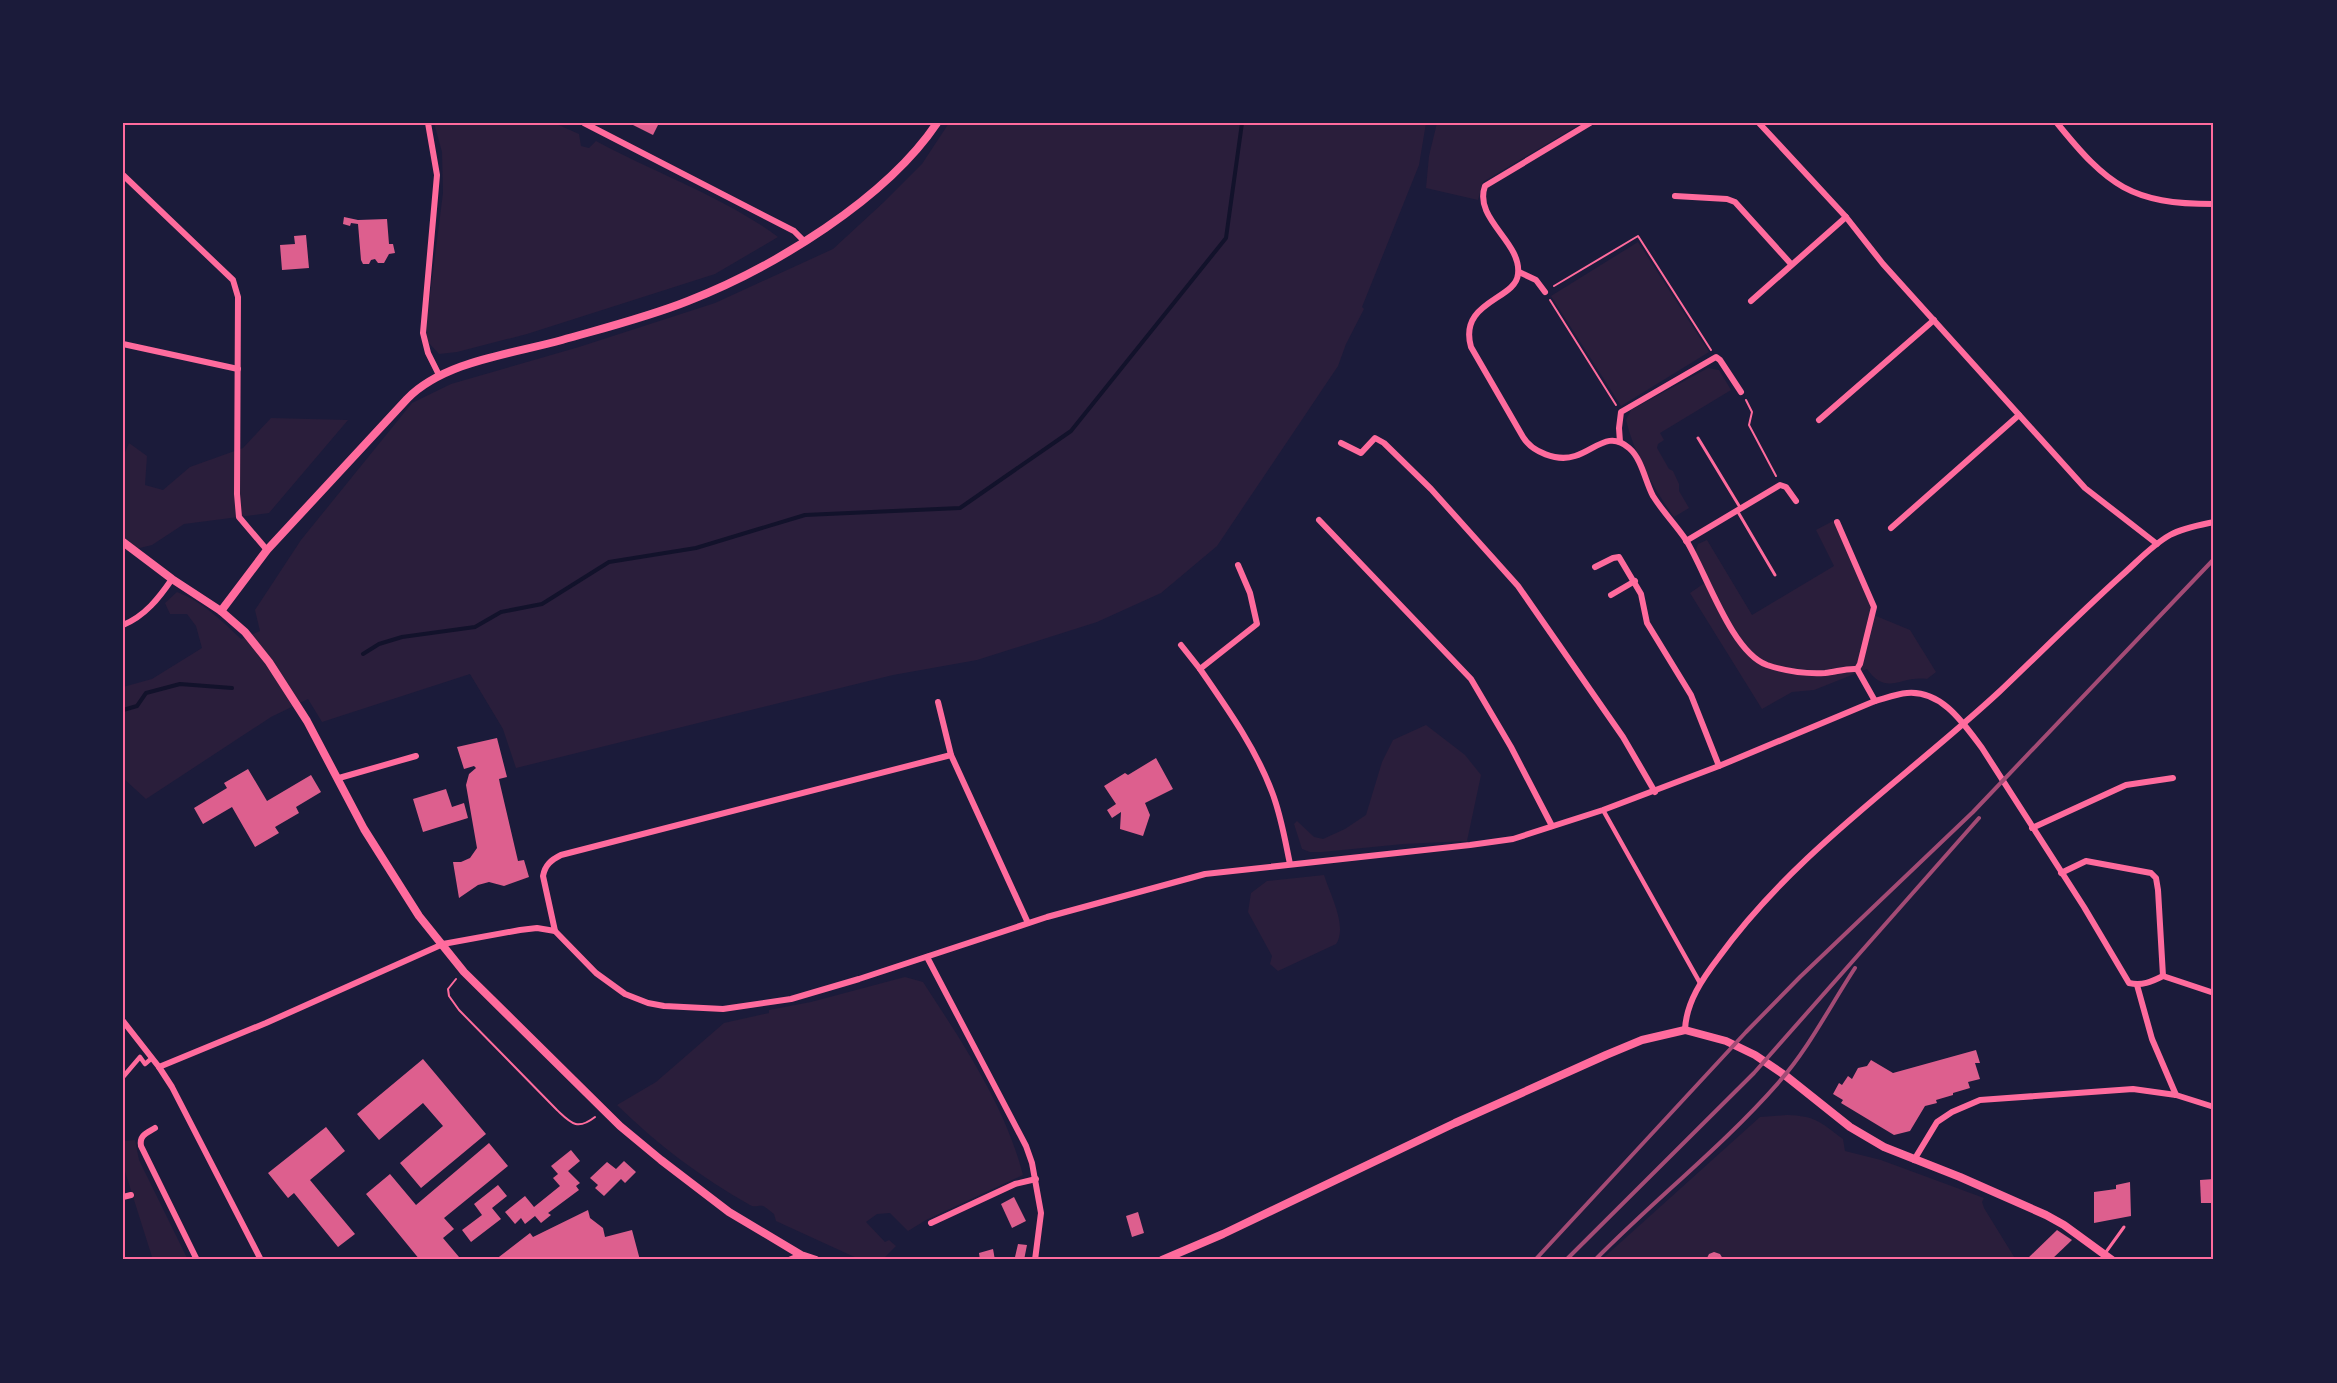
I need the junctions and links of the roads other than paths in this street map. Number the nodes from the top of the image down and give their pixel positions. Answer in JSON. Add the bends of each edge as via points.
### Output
{"nodes":[{"id":1,"x":428,"y":123,"type":"edge"},
{"id":2,"x":584,"y":123,"type":"edge"},
{"id":3,"x":937,"y":123,"type":"edge"},
{"id":4,"x":1590,"y":123,"type":"edge"},
{"id":5,"x":1759,"y":123,"type":"edge"},
{"id":6,"x":2057,"y":123,"type":"edge"},
{"id":7,"x":123,"y":175,"type":"edge"},
{"id":8,"x":1676,"y":196,"type":"dead end"},
{"id":9,"x":2214,"y":204,"type":"edge"},
{"id":10,"x":1846,"y":217,"type":"junction"},
{"id":11,"x":804,"y":241,"type":"junction"},
{"id":12,"x":1791,"y":264,"type":"junction"},
{"id":13,"x":1519,"y":272,"type":"junction"},
{"id":14,"x":1545,"y":292,"type":"road end"},
{"id":15,"x":1751,"y":302,"type":"dead end"},
{"id":16,"x":1934,"y":320,"type":"junction"},
{"id":17,"x":123,"y":344,"type":"edge"},
{"id":18,"x":238,"y":369,"type":"junction"},
{"id":19,"x":439,"y":375,"type":"junction"},
{"id":20,"x":1742,"y":392,"type":"road end"},
{"id":21,"x":2019,"y":415,"type":"junction"},
{"id":22,"x":1819,"y":420,"type":"dead end"},
{"id":23,"x":1698,"y":438,"type":"dead end"},
{"id":24,"x":1620,"y":442,"type":"junction"},
{"id":25,"x":1341,"y":443,"type":"dead end"},
{"id":26,"x":1796,"y":501,"type":"dead end"},
{"id":27,"x":1740,"y":511,"type":"junction"},
{"id":28,"x":1319,"y":520,"type":"dead end"},
{"id":29,"x":1837,"y":522,"type":"dead end"},
{"id":30,"x":2214,"y":522,"type":"edge"},
{"id":31,"x":1891,"y":528,"type":"dead end"},
{"id":32,"x":1686,"y":541,"type":"junction"},
{"id":33,"x":123,"y":542,"type":"edge"},
{"id":34,"x":2157,"y":544,"type":"junction"},
{"id":35,"x":267,"y":550,"type":"junction"},
{"id":36,"x":1238,"y":566,"type":"dead end"},
{"id":37,"x":1595,"y":567,"type":"dead end"},
{"id":38,"x":1775,"y":575,"type":"dead end"},
{"id":39,"x":172,"y":579,"type":"junction"},
{"id":40,"x":1635,"y":581,"type":"junction"},
{"id":41,"x":1611,"y":595,"type":"dead end"},
{"id":42,"x":221,"y":611,"type":"junction"},
{"id":43,"x":123,"y":625,"type":"edge"},
{"id":44,"x":1181,"y":645,"type":"dead end"},
{"id":45,"x":1200,"y":669,"type":"junction"},
{"id":46,"x":1857,"y":669,"type":"junction"},
{"id":47,"x":1875,"y":701,"type":"junction"},
{"id":48,"x":938,"y":702,"type":"dead end"},
{"id":49,"x":1964,"y":724,"type":"junction"},
{"id":50,"x":951,"y":755,"type":"junction"},
{"id":51,"x":416,"y":756,"type":"dead end"},
{"id":52,"x":1719,"y":766,"type":"junction"},
{"id":53,"x":339,"y":778,"type":"junction"},
{"id":54,"x":2173,"y":778,"type":"dead end"},
{"id":55,"x":1655,"y":792,"type":"junction"},
{"id":56,"x":1603,"y":810,"type":"junction"},
{"id":57,"x":1552,"y":826,"type":"junction"},
{"id":58,"x":2032,"y":828,"type":"junction"},
{"id":59,"x":1290,"y":864,"type":"junction"},
{"id":60,"x":2061,"y":873,"type":"junction"},
{"id":61,"x":1028,"y":923,"type":"junction"},
{"id":62,"x":555,"y":931,"type":"junction"},
{"id":63,"x":443,"y":944,"type":"junction"},
{"id":64,"x":927,"y":957,"type":"junction"},
{"id":65,"x":2163,"y":976,"type":"junction"},
{"id":66,"x":1700,"y":982,"type":"junction"},
{"id":67,"x":2137,"y":985,"type":"junction"},
{"id":68,"x":2214,"y":993,"type":"edge"},
{"id":69,"x":123,"y":1021,"type":"edge"},
{"id":70,"x":1685,"y":1030,"type":"junction"},
{"id":71,"x":152,"y":1058,"type":"junction"},
{"id":72,"x":159,"y":1067,"type":"junction"},
{"id":73,"x":123,"y":1077,"type":"edge"},
{"id":74,"x":2176,"y":1095,"type":"junction"},
{"id":75,"x":2214,"y":1107,"type":"edge"},
{"id":76,"x":155,"y":1128,"type":"dead end"},
{"id":77,"x":1914,"y":1160,"type":"junction"},
{"id":78,"x":1036,"y":1179,"type":"junction"},
{"id":79,"x":931,"y":1223,"type":"dead end"},
{"id":80,"x":2124,"y":1227,"type":"dead end"},
{"id":81,"x":2104,"y":1254,"type":"junction"},
{"id":82,"x":801,"y":1255,"type":"junction"},
{"id":83,"x":197,"y":1260,"type":"edge"},
{"id":84,"x":261,"y":1260,"type":"edge"},
{"id":85,"x":789,"y":1260,"type":"edge"},
{"id":86,"x":816,"y":1260,"type":"edge"},
{"id":87,"x":1035,"y":1260,"type":"edge"},
{"id":88,"x":1162,"y":1260,"type":"edge"},
{"id":89,"x":2112,"y":1260,"type":"edge"}],
"edges":[{"from":1,"to":19,"type":"street","via":[[437,175],[423,333]]},
{"from":2,"to":11,"type":"street","via":[[795,231]]},
{"from":3,"to":11,"type":"street","via":[[889,178]]},
{"from":4,"to":13,"type":"street","via":[[1485,186],[1482,201],[1517,261]]},
{"from":5,"to":10,"type":"street"},
{"from":6,"to":9,"type":"street","via":[[2101,174],[2126,190],[2174,202]]},
{"from":7,"to":18,"type":"street","via":[[233,280],[238,297]]},
{"from":8,"to":12,"type":"street","via":[[1727,198],[1735,202]]},
{"from":10,"to":12,"type":"street"},
{"from":10,"to":16,"type":"street"},
{"from":11,"to":19,"type":"street","via":[[776,259],[688,301]]},
{"from":12,"to":15,"type":"street"},
{"from":13,"to":14,"type":"street","via":[[1536,280]]},
{"from":13,"to":24,"type":"street","via":[[1513,286],[1483,306],[1469,330],[1469,338],[1527,444],[1542,453],[1569,457],[1605,441]]},
{"from":16,"to":21,"type":"street"},
{"from":16,"to":22,"type":"street"},
{"from":17,"to":18,"type":"street"},
{"from":18,"to":35,"type":"street","via":[[239,517]]},
{"from":19,"to":35,"type":"street","via":[[407,399]]},
{"from":20,"to":24,"type":"street","via":[[1716,357],[1621,412]]},
{"from":21,"to":31,"type":"street"},
{"from":21,"to":34,"type":"street","via":[[2085,488]]},
{"from":23,"to":27,"type":"lane"},
{"from":24,"to":32,"type":"street","via":[[1630,449],[1653,495]]},
{"from":25,"to":55,"type":"street","via":[[1361,453],[1375,438],[1431,489],[1518,586],[1623,737]]},
{"from":26,"to":27,"type":"street","via":[[1780,485]]},
{"from":27,"to":32,"type":"street"},
{"from":27,"to":38,"type":"lane"},
{"from":28,"to":57,"type":"street","via":[[1471,679]]},
{"from":29,"to":46,"type":"street","via":[[1874,607]]},
{"from":30,"to":34,"type":"street","via":[[2172,534]]},
{"from":32,"to":46,"type":"street","via":[[1734,634],[1752,656],[1785,670],[1824,673]]},
{"from":33,"to":39,"type":"main road"},
{"from":34,"to":49,"type":"street"},
{"from":35,"to":42,"type":"street"},
{"from":36,"to":45,"type":"street","via":[[1257,624]]},
{"from":37,"to":40,"type":"street","via":[[1619,557]]},
{"from":39,"to":42,"type":"main road"},
{"from":39,"to":43,"type":"street","via":[[155,602]]},
{"from":40,"to":41,"type":"street"},
{"from":40,"to":52,"type":"street","via":[[1647,622],[1691,695]]},
{"from":42,"to":53,"type":"main road","via":[[245,632],[269,662]]},
{"from":44,"to":45,"type":"street"},
{"from":45,"to":59,"type":"street","via":[[1262,768],[1279,814]]},
{"from":46,"to":47,"type":"street"},
{"from":47,"to":49,"type":"street","via":[[1908,693],[1925,695],[1955,712]]},
{"from":47,"to":52,"type":"street"},
{"from":48,"to":50,"type":"street"},
{"from":49,"to":58,"type":"street"},
{"from":49,"to":66,"type":"street","via":[[1798,867],[1755,910]]},
{"from":50,"to":61,"type":"street"},
{"from":50,"to":62,"type":"street","via":[[561,855],[550,861],[543,876]]},
{"from":51,"to":53,"type":"street"},
{"from":52,"to":55,"type":"street"},
{"from":53,"to":63,"type":"main road","via":[[364,829],[419,916]]},
{"from":54,"to":58,"type":"street","via":[[2126,785]]},
{"from":55,"to":56,"type":"street"},
{"from":56,"to":57,"type":"street"},
{"from":56,"to":66,"type":"street"},
{"from":57,"to":59,"type":"street","via":[[1513,839]]},
{"from":58,"to":60,"type":"street"},
{"from":59,"to":61,"type":"street","via":[[1205,874]]},
{"from":60,"to":65,"type":"street","via":[[2086,861],[2154,875]]},
{"from":60,"to":67,"type":"street","via":[[2129,983]]},
{"from":61,"to":64,"type":"street"},
{"from":62,"to":63,"type":"street","via":[[537,928]]},
{"from":62,"to":64,"type":"street","via":[[596,973],[625,994],[648,1003],[692,1009],[723,1009],[791,999]]},
{"from":63,"to":72,"type":"street"},
{"from":63,"to":82,"type":"main road","via":[[464,972],[620,1126],[729,1212]]},
{"from":64,"to":78,"type":"street","via":[[1026,1146]]},
{"from":65,"to":67,"type":"street"},
{"from":65,"to":68,"type":"street"},
{"from":66,"to":70,"type":"street"},
{"from":67,"to":74,"type":"street","via":[[2152,1039]]},
{"from":69,"to":71,"type":"street"},
{"from":70,"to":77,"type":"main road","via":[[1755,1055],[1866,1138]]},
{"from":70,"to":88,"type":"main road","via":[[1642,1040],[1606,1055]]},
{"from":71,"to":72,"type":"street"},
{"from":71,"to":73,"type":"street","via":[[145,1064],[140,1057]]},
{"from":72,"to":84,"type":"street"},
{"from":74,"to":75,"type":"street"},
{"from":74,"to":77,"type":"street","via":[[2133,1089],[1980,1100],[1937,1122]]},
{"from":76,"to":83,"type":"street","via":[[142,1136],[141,1146]]},
{"from":77,"to":81,"type":"main road","via":[[2046,1215]]},
{"from":78,"to":79,"type":"street","via":[[1015,1184]]},
{"from":78,"to":87,"type":"street","via":[[1041,1213]]},
{"from":80,"to":81,"type":"lane"},
{"from":81,"to":89,"type":"main road"},
{"from":82,"to":85,"type":"street"},
{"from":82,"to":86,"type":"main road"}]}
